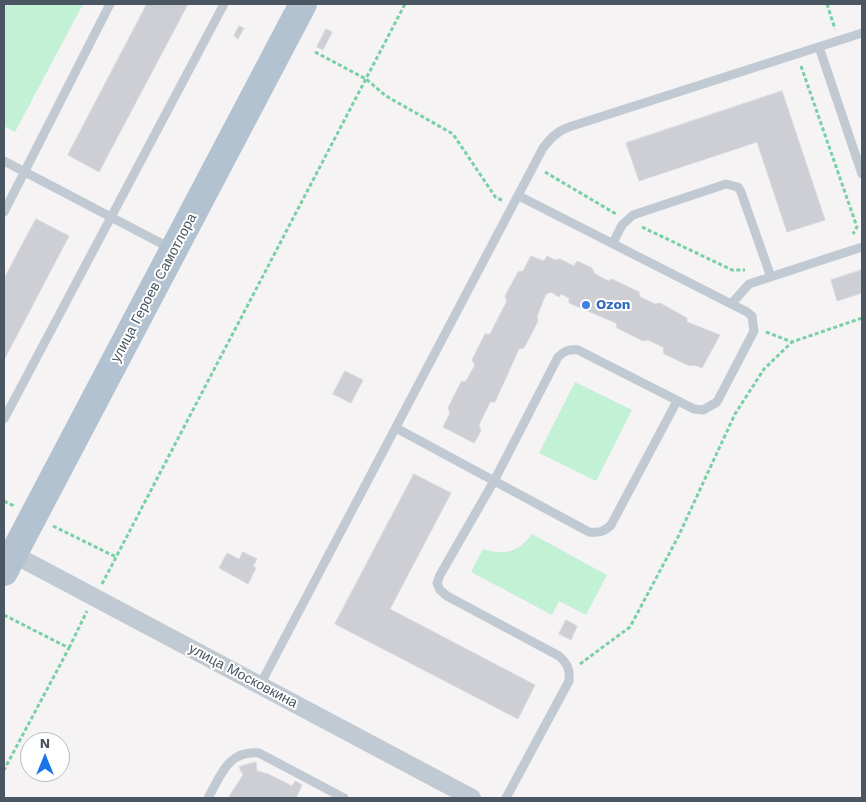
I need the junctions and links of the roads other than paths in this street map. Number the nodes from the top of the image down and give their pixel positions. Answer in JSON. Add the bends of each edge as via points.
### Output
{"nodes":[{"id":1,"x":110,"y":4,"type":"edge"},
{"id":2,"x":224,"y":4,"type":"edge"},
{"id":3,"x":303,"y":4,"type":"edge"},
{"id":4,"x":862,"y":33,"type":"edge"},
{"id":5,"x":819,"y":46,"type":"junction"},
{"id":6,"x":4,"y":161,"type":"edge"},
{"id":7,"x":25,"y":172,"type":"junction"},
{"id":8,"x":862,"y":174,"type":"edge"},
{"id":9,"x":519,"y":196,"type":"junction"},
{"id":10,"x":4,"y":212,"type":"edge"},
{"id":11,"x":111,"y":217,"type":"junction"},
{"id":12,"x":613,"y":244,"type":"junction"},
{"id":13,"x":862,"y":247,"type":"edge"},
{"id":14,"x":174,"y":250,"type":"junction"},
{"id":15,"x":771,"y":277,"type":"junction"},
{"id":16,"x":732,"y":303,"type":"junction"},
{"id":17,"x":678,"y":401,"type":"junction"},
{"id":18,"x":4,"y":419,"type":"edge"},
{"id":19,"x":396,"y":428,"type":"junction"},
{"id":20,"x":494,"y":481,"type":"junction"},
{"id":21,"x":9,"y":563,"type":"edge"},
{"id":22,"x":260,"y":685,"type":"junction"},
{"id":23,"x":208,"y":798,"type":"edge"},
{"id":24,"x":344,"y":798,"type":"edge"},
{"id":25,"x":472,"y":798,"type":"edge"},
{"id":26,"x":506,"y":798,"type":"edge"}],
"edges":[{"from":1,"to":7,"type":"lane"},
{"from":2,"to":11,"type":"lane"},
{"from":3,"to":14,"type":"main road","name":"улица Героев Самотлора"},
{"from":4,"to":5,"type":"lane"},
{"from":5,"to":8,"type":"lane"},
{"from":5,"to":9,"type":"lane","via":[[559,131],[543,148]]},
{"from":6,"to":7,"type":"lane"},
{"from":7,"to":10,"type":"lane"},
{"from":7,"to":11,"type":"lane"},
{"from":9,"to":12,"type":"lane"},
{"from":9,"to":19,"type":"lane"},
{"from":11,"to":14,"type":"lane"},
{"from":11,"to":18,"type":"lane"},
{"from":12,"to":15,"type":"lane","via":[[632,215],[726,184],[733,185],[741,192]]},
{"from":12,"to":16,"type":"lane"},
{"from":13,"to":15,"type":"lane"},
{"from":14,"to":21,"type":"main road","name":"улица Героев Самотлора"},
{"from":15,"to":16,"type":"lane","via":[[744,287]]},
{"from":16,"to":17,"type":"lane","via":[[752,316],[754,332],[717,402],[703,410]]},
{"from":17,"to":20,"type":"lane","via":[[606,530],[589,532]]},
{"from":17,"to":20,"type":"lane","via":[[578,350],[562,352]]},
{"from":19,"to":20,"type":"lane"},
{"from":19,"to":22,"type":"lane"},
{"from":20,"to":26,"type":"lane","via":[[437,583],[448,596],[559,656],[570,672],[569,681]]},
{"from":21,"to":22,"type":"street","name":"улица Московкина","via":[[95,597]]},
{"from":22,"to":25,"type":"street","name":"улица Московкина"},
{"from":23,"to":24,"type":"lane","via":[[226,767],[235,757],[247,752],[259,753]]}]}
